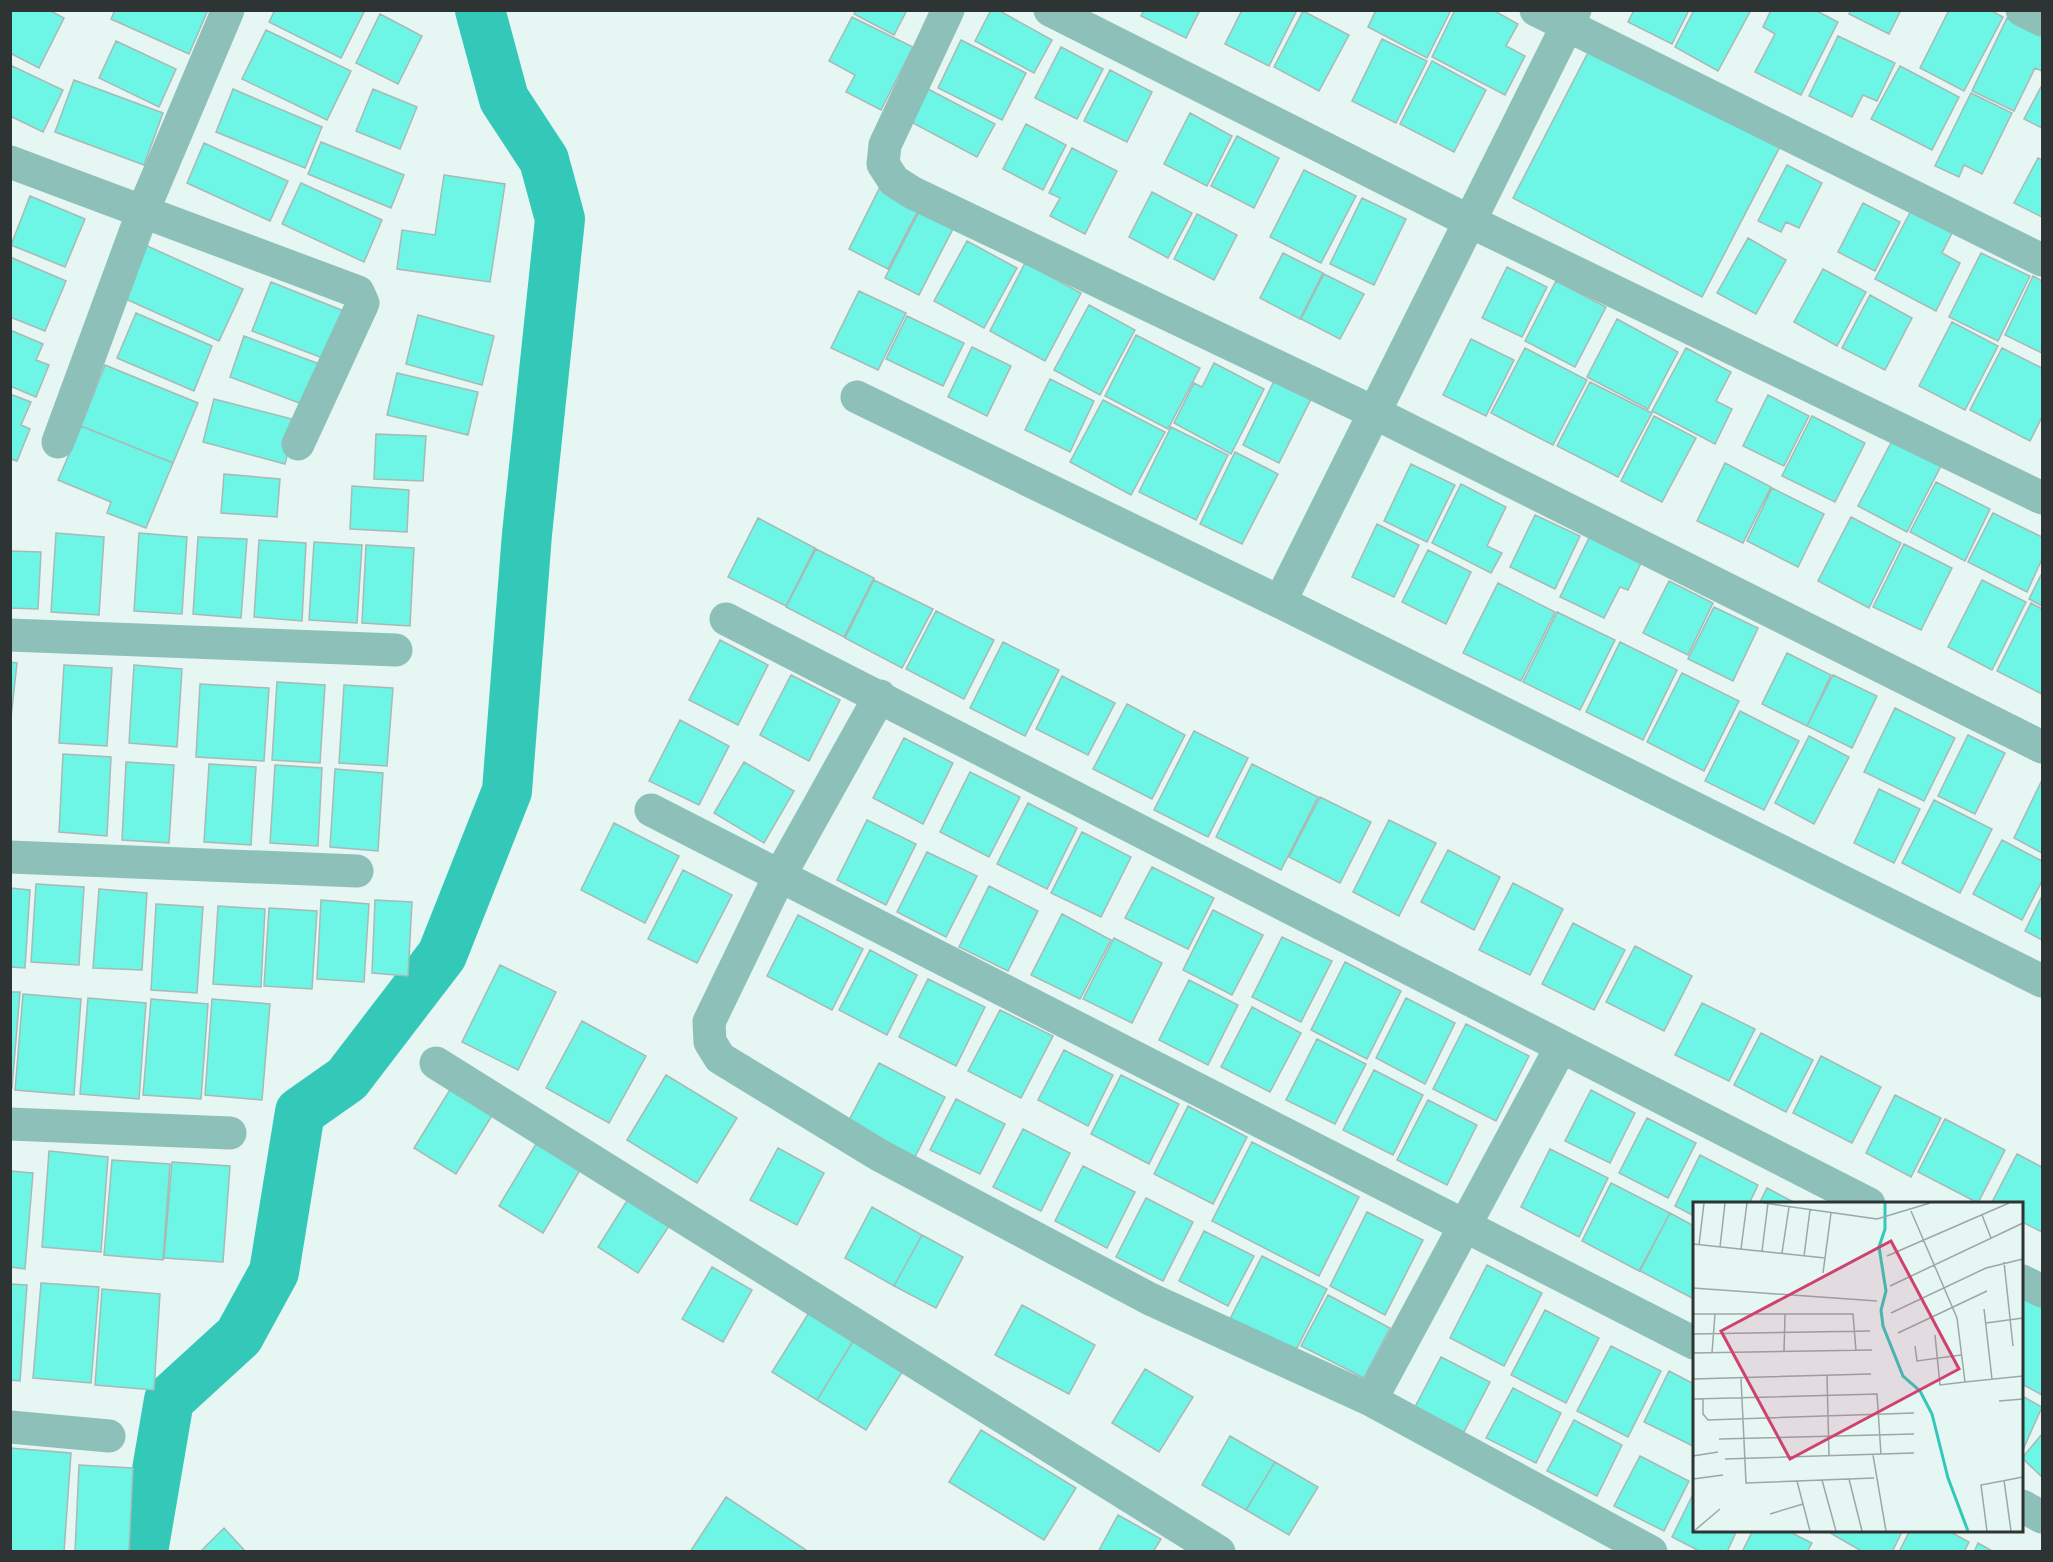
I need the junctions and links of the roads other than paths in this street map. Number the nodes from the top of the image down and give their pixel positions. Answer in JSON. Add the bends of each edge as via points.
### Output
{"nodes":[{"id":1,"x":228,"y":10,"type":"edge"},
{"id":2,"x":948,"y":10,"type":"edge"},
{"id":3,"x":1050,"y":10,"type":"edge"},
{"id":4,"x":1536,"y":10,"type":"edge"},
{"id":5,"x":2022,"y":10,"type":"edge"},
{"id":6,"x":1571,"y":19,"type":"edge"},
{"id":7,"x":2043,"y":20,"type":"edge"},
{"id":8,"x":10,"y":162,"type":"edge"},
{"id":9,"x":143,"y":211,"type":"junction"},
{"id":10,"x":1471,"y":222,"type":"junction"},
{"id":11,"x":2043,"y":260,"type":"edge"},
{"id":12,"x":857,"y":396,"type":"dead end"},
{"id":13,"x":1373,"y":412,"type":"junction"},
{"id":14,"x":58,"y":442,"type":"dead end"},
{"id":15,"x":298,"y":444,"type":"dead end"},
{"id":16,"x":2043,"y":498,"type":"edge"},
{"id":17,"x":1280,"y":602,"type":"junction"},
{"id":18,"x":726,"y":619,"type":"dead end"},
{"id":19,"x":10,"y":635,"type":"edge"},
{"id":20,"x":396,"y":650,"type":"dead end"},
{"id":21,"x":880,"y":696,"type":"junction"},
{"id":22,"x":2043,"y":747,"type":"edge"},
{"id":23,"x":651,"y":810,"type":"dead end"},
{"id":24,"x":10,"y":856,"type":"edge"},
{"id":25,"x":357,"y":871,"type":"dead end"},
{"id":26,"x":779,"y":877,"type":"junction"},
{"id":27,"x":2043,"y":981,"type":"edge"},
{"id":28,"x":1561,"y":1047,"type":"junction"},
{"id":29,"x":436,"y":1063,"type":"dead end"},
{"id":30,"x":10,"y":1124,"type":"edge"},
{"id":31,"x":230,"y":1133,"type":"dead end"},
{"id":32,"x":1867,"y":1202,"type":"edge"},
{"id":33,"x":1462,"y":1226,"type":"junction"},
{"id":34,"x":2023,"y":1281,"type":"edge"},
{"id":35,"x":2043,"y":1291,"type":"edge"},
{"id":36,"x":1693,"y":1341,"type":"edge"},
{"id":37,"x":1371,"y":1400,"type":"junction"},
{"id":38,"x":10,"y":1427,"type":"edge"},
{"id":39,"x":109,"y":1437,"type":"dead end"},
{"id":40,"x":2023,"y":1507,"type":"edge"},
{"id":41,"x":2043,"y":1517,"type":"edge"},
{"id":42,"x":1219,"y":1551,"type":"edge"},
{"id":43,"x":1651,"y":1551,"type":"edge"}],
"edges":[{"from":1,"to":9,"type":"street"},
{"from":2,"to":13,"type":"street","via":[[885,145],[883,164],[894,181]]},
{"from":3,"to":10,"type":"street"},
{"from":4,"to":6,"type":"street"},
{"from":5,"to":7,"type":"street"},
{"from":6,"to":10,"type":"street"},
{"from":6,"to":11,"type":"street"},
{"from":8,"to":9,"type":"street"},
{"from":9,"to":14,"type":"street"},
{"from":9,"to":15,"type":"street","via":[[358,292],[363,303]]},
{"from":10,"to":13,"type":"street"},
{"from":10,"to":16,"type":"street"},
{"from":12,"to":17,"type":"street"},
{"from":13,"to":17,"type":"street"},
{"from":13,"to":22,"type":"street"},
{"from":17,"to":27,"type":"street"},
{"from":18,"to":21,"type":"street"},
{"from":19,"to":20,"type":"street"},
{"from":21,"to":26,"type":"street"},
{"from":21,"to":28,"type":"street"},
{"from":23,"to":26,"type":"street"},
{"from":24,"to":25,"type":"street"},
{"from":26,"to":33,"type":"street"},
{"from":26,"to":37,"type":"street","via":[[709,1022],[710,1042],[720,1058],[879,1155],[1150,1299]]},
{"from":28,"to":32,"type":"street"},
{"from":28,"to":33,"type":"street"},
{"from":29,"to":42,"type":"street"},
{"from":30,"to":31,"type":"street"},
{"from":33,"to":36,"type":"street"},
{"from":33,"to":37,"type":"street"},
{"from":34,"to":35,"type":"street"},
{"from":37,"to":43,"type":"street"},
{"from":38,"to":39,"type":"street"},
{"from":40,"to":41,"type":"street"}]}
